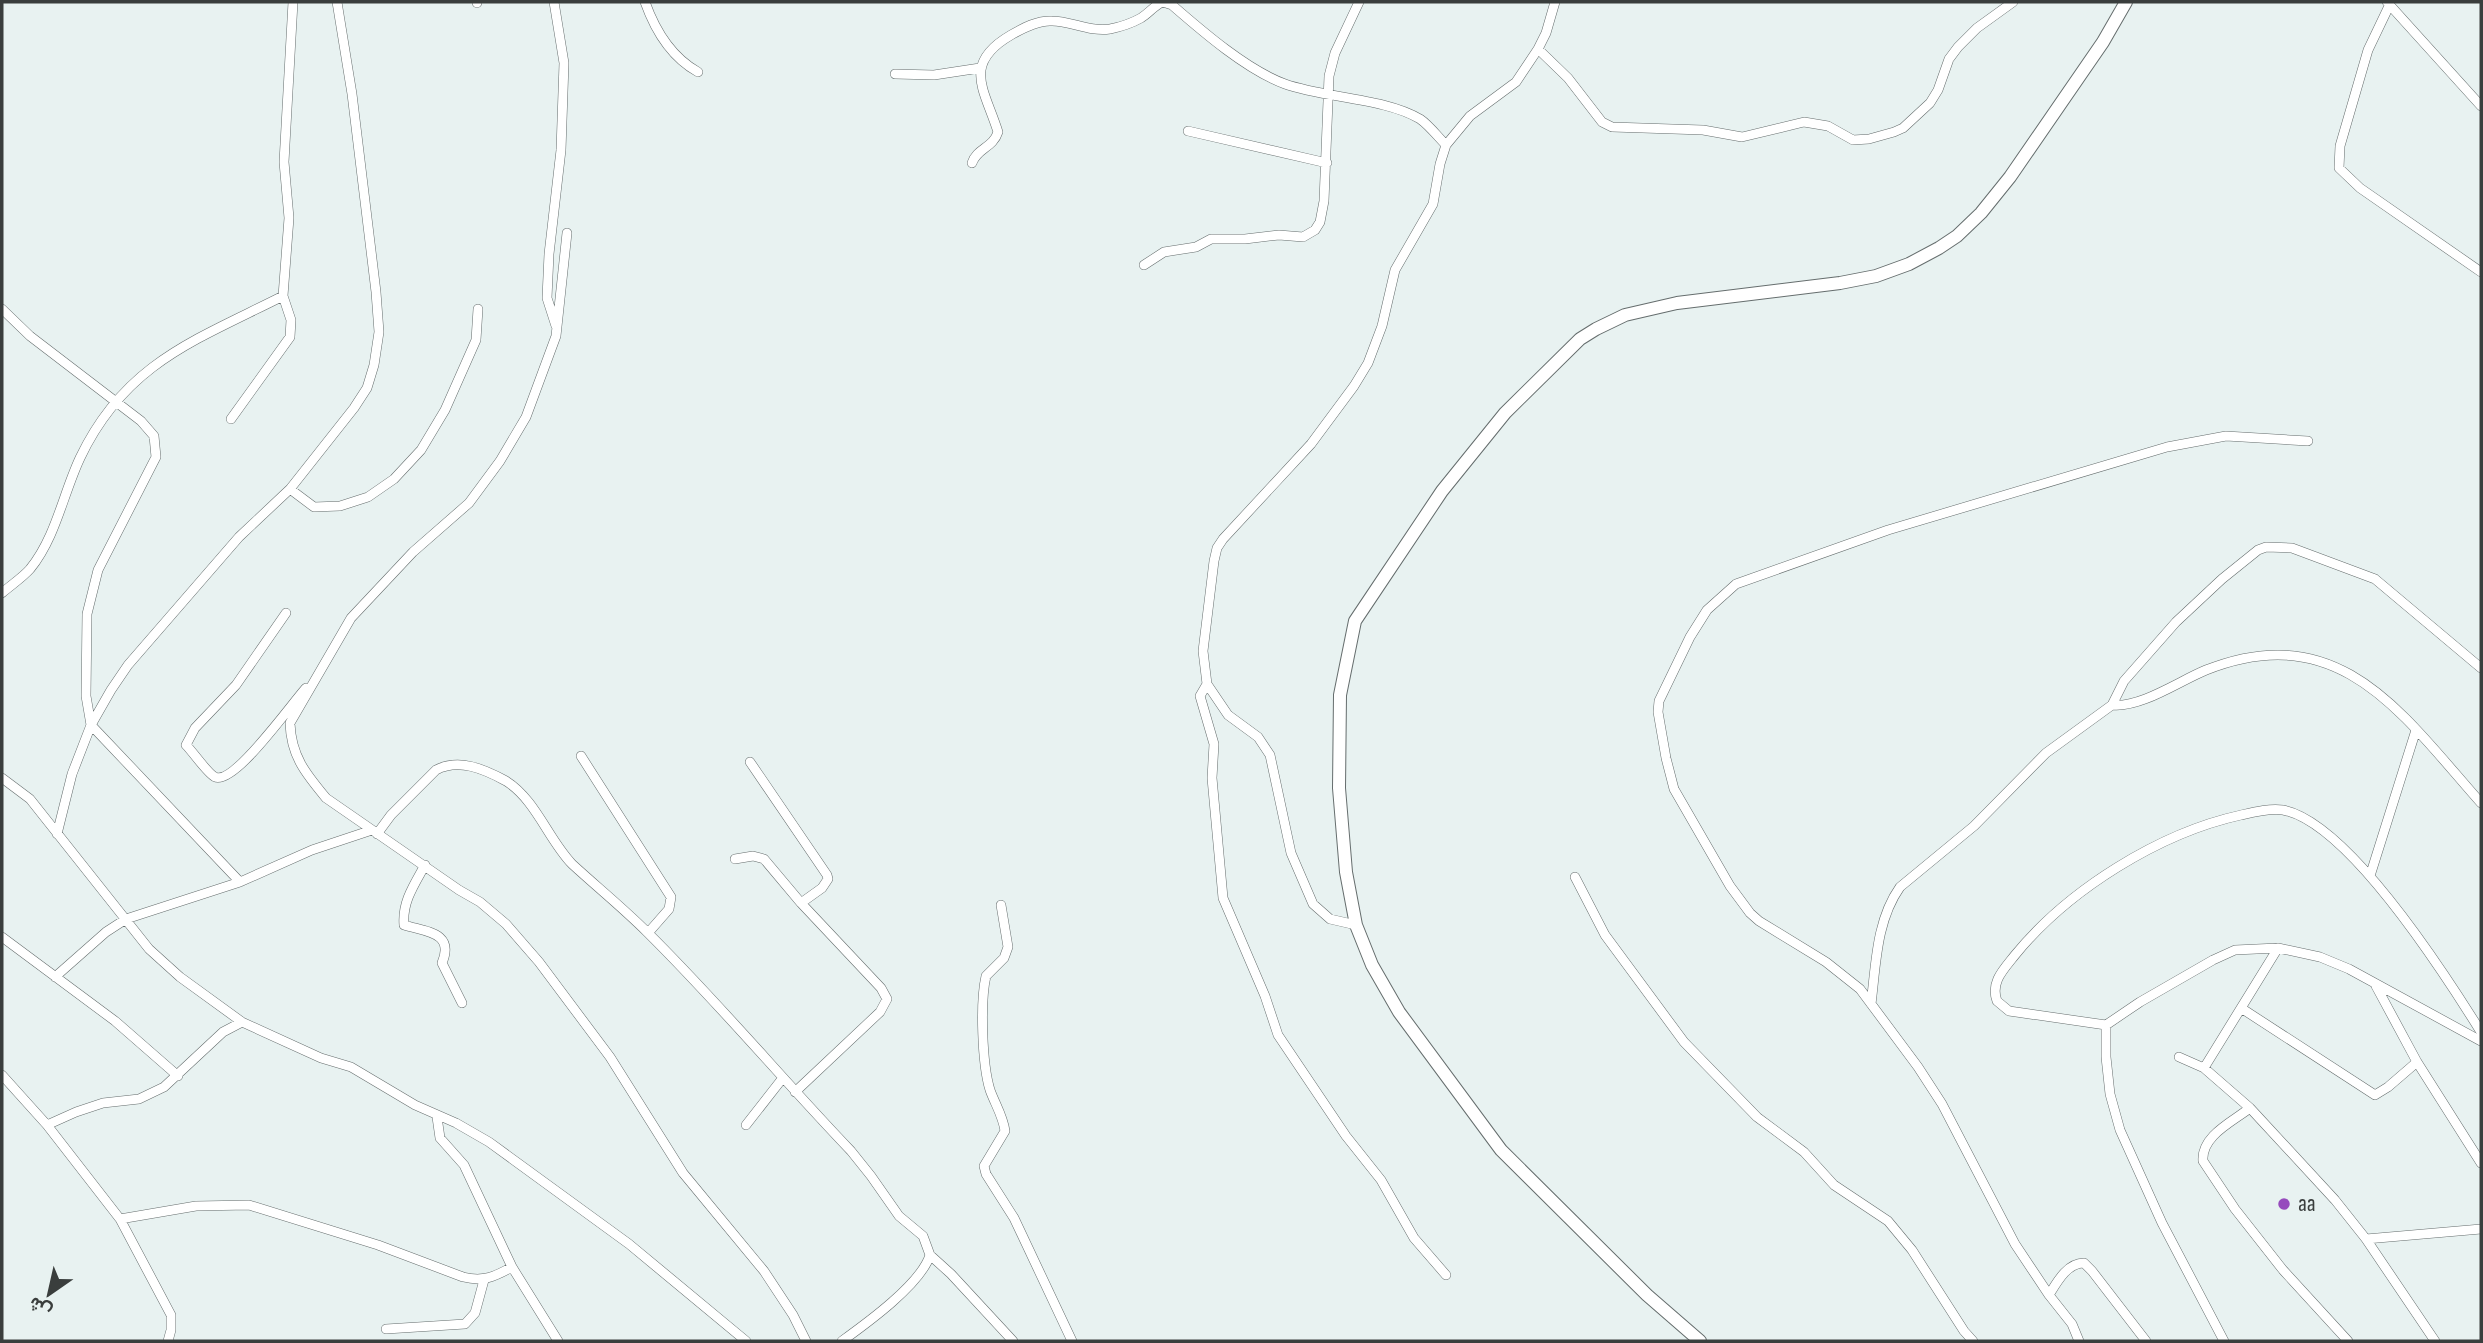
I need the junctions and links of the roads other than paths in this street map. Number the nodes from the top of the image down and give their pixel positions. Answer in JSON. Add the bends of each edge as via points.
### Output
{"nodes":[{"id":1,"x":293,"y":2,"type":"edge"},
{"id":2,"x":337,"y":2,"type":"edge"},
{"id":3,"x":554,"y":2,"type":"edge"},
{"id":4,"x":645,"y":2,"type":"edge"},
{"id":5,"x":1163,"y":2,"type":"edge"},
{"id":6,"x":1359,"y":2,"type":"edge"},
{"id":7,"x":1555,"y":2,"type":"edge"},
{"id":8,"x":2013,"y":2,"type":"edge"},
{"id":9,"x":2126,"y":2,"type":"edge"},
{"id":10,"x":2389,"y":3,"type":"edge"},
{"id":11,"x":1538,"y":49,"type":"junction"},
{"id":12,"x":980,"y":68,"type":"junction"},
{"id":13,"x":698,"y":72,"type":"dead end"},
{"id":14,"x":895,"y":74,"type":"dead end"},
{"id":15,"x":1329,"y":94,"type":"junction"},
{"id":16,"x":2481,"y":106,"type":"edge"},
{"id":17,"x":1188,"y":131,"type":"dead end"},
{"id":18,"x":1446,"y":145,"type":"junction"},
{"id":19,"x":971,"y":163,"type":"dead end"},
{"id":20,"x":1327,"y":163,"type":"junction"},
{"id":21,"x":567,"y":233,"type":"dead end"},
{"id":22,"x":1144,"y":265,"type":"dead end"},
{"id":23,"x":2481,"y":272,"type":"edge"},
{"id":24,"x":283,"y":296,"type":"junction"},
{"id":25,"x":2,"y":309,"type":"edge"},
{"id":26,"x":478,"y":309,"type":"dead end"},
{"id":27,"x":556,"y":327,"type":"junction"},
{"id":28,"x":115,"y":400,"type":"junction"},
{"id":29,"x":231,"y":419,"type":"dead end"},
{"id":30,"x":2308,"y":441,"type":"dead end"},
{"id":31,"x":290,"y":489,"type":"junction"},
{"id":32,"x":2,"y":593,"type":"edge"},
{"id":33,"x":286,"y":613,"type":"dead end"},
{"id":34,"x":2481,"y":668,"type":"edge"},
{"id":35,"x":316,"y":676,"type":"junction"},
{"id":36,"x":1207,"y":684,"type":"junction"},
{"id":37,"x":2112,"y":705,"type":"junction"},
{"id":38,"x":91,"y":725,"type":"junction"},
{"id":39,"x":2416,"y":730,"type":"junction"},
{"id":40,"x":581,"y":756,"type":"dead end"},
{"id":41,"x":750,"y":762,"type":"dead end"},
{"id":42,"x":2,"y":778,"type":"edge"},
{"id":43,"x":2481,"y":803,"type":"edge"},
{"id":44,"x":374,"y":832,"type":"junction"},
{"id":45,"x":57,"y":834,"type":"junction"},
{"id":46,"x":735,"y":859,"type":"dead end"},
{"id":47,"x":425,"y":865,"type":"junction"},
{"id":48,"x":2370,"y":876,"type":"junction"},
{"id":49,"x":1574,"y":877,"type":"dead end"},
{"id":50,"x":240,"y":882,"type":"junction"},
{"id":51,"x":801,"y":903,"type":"junction"},
{"id":52,"x":1001,"y":905,"type":"dead end"},
{"id":53,"x":126,"y":919,"type":"junction"},
{"id":54,"x":1356,"y":925,"type":"junction"},
{"id":55,"x":648,"y":933,"type":"junction"},
{"id":56,"x":2,"y":937,"type":"edge"},
{"id":57,"x":2278,"y":948,"type":"junction"},
{"id":58,"x":55,"y":977,"type":"junction"},
{"id":59,"x":2375,"y":985,"type":"junction"},
{"id":60,"x":462,"y":1003,"type":"dead end"},
{"id":61,"x":1871,"y":1004,"type":"junction"},
{"id":62,"x":2241,"y":1008,"type":"junction"},
{"id":63,"x":242,"y":1022,"type":"junction"},
{"id":64,"x":2106,"y":1025,"type":"junction"},
{"id":65,"x":2481,"y":1032,"type":"edge"},
{"id":66,"x":2481,"y":1041,"type":"edge"},
{"id":67,"x":2179,"y":1057,"type":"dead end"},
{"id":68,"x":2417,"y":1062,"type":"junction"},
{"id":69,"x":2204,"y":1068,"type":"junction"},
{"id":70,"x":2,"y":1075,"type":"edge"},
{"id":71,"x":178,"y":1076,"type":"junction"},
{"id":72,"x":782,"y":1079,"type":"junction"},
{"id":73,"x":795,"y":1092,"type":"junction"},
{"id":74,"x":2250,"y":1108,"type":"junction"},
{"id":75,"x":437,"y":1117,"type":"junction"},
{"id":76,"x":47,"y":1125,"type":"junction"},
{"id":77,"x":746,"y":1125,"type":"dead end"},
{"id":78,"x":2481,"y":1163,"type":"edge"},
{"id":79,"x":120,"y":1219,"type":"junction"},
{"id":80,"x":2481,"y":1229,"type":"edge"},
{"id":81,"x":2366,"y":1239,"type":"junction"},
{"id":82,"x":930,"y":1255,"type":"junction"},
{"id":83,"x":512,"y":1267,"type":"junction"},
{"id":84,"x":1446,"y":1275,"type":"dead end"},
{"id":85,"x":484,"y":1280,"type":"junction"},
{"id":86,"x":2049,"y":1295,"type":"junction"},
{"id":87,"x":386,"y":1329,"type":"dead end"},
{"id":88,"x":168,"y":1341,"type":"edge"},
{"id":89,"x":558,"y":1341,"type":"edge"},
{"id":90,"x":746,"y":1341,"type":"edge"},
{"id":91,"x":806,"y":1341,"type":"edge"},
{"id":92,"x":842,"y":1341,"type":"edge"},
{"id":93,"x":1013,"y":1341,"type":"edge"},
{"id":94,"x":1072,"y":1341,"type":"edge"},
{"id":95,"x":1700,"y":1341,"type":"edge"},
{"id":96,"x":1973,"y":1341,"type":"edge"},
{"id":97,"x":2079,"y":1341,"type":"edge"},
{"id":98,"x":2146,"y":1341,"type":"edge"},
{"id":99,"x":2224,"y":1341,"type":"edge"},
{"id":100,"x":2348,"y":1341,"type":"edge"},
{"id":101,"x":2435,"y":1341,"type":"edge"}],
"edges":[{"from":1,"to":24,"type":"street","via":[[284,162],[289,218]]},
{"from":2,"to":31,"type":"street","via":[[354,107],[379,332],[367,388]]},
{"from":3,"to":27,"type":"street","via":[[564,63],[547,298]]},
{"from":4,"to":13,"type":"street","via":[[668,48]]},
{"from":5,"to":12,"type":"street","via":[[1142,18],[1110,29],[1055,21],[1036,23],[994,47]]},
{"from":5,"to":15,"type":"street","via":[[1271,79]]},
{"from":6,"to":15,"type":"street","via":[[1335,54]]},
{"from":7,"to":11,"type":"street"},
{"from":8,"to":11,"type":"street","via":[[1958,47],[1930,103],[1903,128],[1868,139],[1853,140],[1824,125],[1798,122],[1742,137],[1703,130],[1612,127],[1602,122]]},
{"from":9,"to":54,"type":"main road","via":[[2010,177],[1981,213],[1939,248],[1876,276],[1677,303],[1625,315],[1580,339],[1505,413],[1442,491],[1355,621],[1340,695],[1339,788]]},
{"from":10,"to":16,"type":"street"},
{"from":10,"to":23,"type":"street","via":[[2368,50],[2340,146],[2339,168],[2360,188]]},
{"from":11,"to":18,"type":"street","via":[[1516,82],[1470,116]]},
{"from":12,"to":14,"type":"street","via":[[934,75]]},
{"from":12,"to":19,"type":"street","via":[[998,132]]},
{"from":15,"to":18,"type":"street","via":[[1421,119]]},
{"from":15,"to":20,"type":"street"},
{"from":17,"to":20,"type":"street"},
{"from":18,"to":36,"type":"street","via":[[1430,213],[1395,271],[1382,326],[1364,370],[1311,443],[1217,548],[1203,651]]},
{"from":20,"to":22,"type":"street","via":[[1320,222],[1310,234],[1211,239],[1164,253]]},
{"from":21,"to":27,"type":"street"},
{"from":24,"to":28,"type":"street","via":[[180,347]]},
{"from":24,"to":29,"type":"street","via":[[291,320],[290,337]]},
{"from":25,"to":28,"type":"street"},
{"from":26,"to":31,"type":"street","via":[[476,340],[446,410],[421,450],[394,479],[368,497],[340,506],[314,507]]},
{"from":27,"to":35,"type":"street","via":[[526,417],[500,461],[470,503],[413,552],[351,618]]},
{"from":28,"to":32,"type":"street","via":[[80,458],[44,547],[28,572]]},
{"from":28,"to":38,"type":"street","via":[[155,436],[156,457],[98,570],[90,598],[85,641]]},
{"from":30,"to":61,"type":"street","via":[[2226,436],[2153,450],[1900,526],[1754,576],[1736,584],[1707,610],[1659,701],[1665,758],[1674,789],[1750,913],[1826,962]]},
{"from":31,"to":38,"type":"street","via":[[239,537],[128,665]]},
{"from":33,"to":35,"type":"street","via":[[236,685],[195,728],[187,745],[214,777],[233,773]]},
{"from":34,"to":37,"type":"street","via":[[2375,579],[2292,548],[2266,547],[2222,579],[2176,622],[2124,681]]},
{"from":35,"to":44,"type":"street","via":[[290,723],[290,741],[306,773],[326,797]]},
{"from":36,"to":54,"type":"street","via":[[1228,715],[1258,737],[1270,755],[1290,853],[1313,904],[1330,919]]},
{"from":36,"to":84,"type":"street","via":[[1200,696],[1214,744],[1220,886],[1275,1029],[1381,1180],[1413,1238]]},
{"from":37,"to":39,"type":"street","via":[[2137,701],[2251,656],[2294,655],[2351,674],[2397,709]]},
{"from":37,"to":61,"type":"street","via":[[2046,753],[1974,826],[1900,887],[1883,922]]},
{"from":38,"to":45,"type":"street","via":[[72,774]]},
{"from":38,"to":50,"type":"street"},
{"from":39,"to":43,"type":"street"},
{"from":39,"to":48,"type":"street"},
{"from":40,"to":55,"type":"street","via":[[671,897],[669,909]]},
{"from":41,"to":51,"type":"street","via":[[827,875],[825,884]]},
{"from":42,"to":45,"type":"street","via":[[30,799]]},
{"from":44,"to":47,"type":"street"},
{"from":44,"to":50,"type":"street","via":[[312,850]]},
{"from":44,"to":55,"type":"street","via":[[436,770],[452,764],[471,766],[513,787],[573,864]]},
{"from":45,"to":53,"type":"street"},
{"from":46,"to":51,"type":"street","via":[[764,859]]},
{"from":47,"to":60,"type":"street","via":[[406,900],[404,925],[435,934],[445,943],[442,963]]},
{"from":47,"to":91,"type":"street","via":[[494,912],[539,962],[610,1057],[683,1173],[764,1271]]},
{"from":48,"to":64,"type":"street","via":[[2331,837],[2283,810],[2253,812],[2204,826],[2110,871],[2035,933],[2002,971],[1994,988],[1997,1001],[2009,1011]]},
{"from":48,"to":65,"type":"street"},
{"from":49,"to":96,"type":"street","via":[[1613,946],[1684,1042],[1757,1117],[1804,1152],[1833,1185],[1888,1221]]},
{"from":50,"to":53,"type":"street"},
{"from":51,"to":73,"type":"street","via":[[887,999],[880,1012]]},
{"from":52,"to":94,"type":"street","via":[[1008,947],[986,976],[984,1032],[985,1070],[1005,1131],[984,1166]]},
{"from":53,"to":58,"type":"street"},
{"from":53,"to":63,"type":"street","via":[[180,976]]},
{"from":54,"to":95,"type":"main road","via":[[1399,1012],[1501,1150],[1647,1295]]},
{"from":55,"to":72,"type":"street"},
{"from":56,"to":58,"type":"street"},
{"from":57,"to":59,"type":"street","via":[[2320,957]]},
{"from":57,"to":62,"type":"street"},
{"from":57,"to":64,"type":"street","via":[[2235,950]]},
{"from":58,"to":71,"type":"street"},
{"from":59,"to":66,"type":"street"},
{"from":59,"to":68,"type":"street"},
{"from":61,"to":86,"type":"street","via":[[1945,1110],[2009,1234]]},
{"from":62,"to":68,"type":"street","via":[[2375,1095]]},
{"from":62,"to":69,"type":"street"},
{"from":63,"to":71,"type":"street","via":[[223,1032]]},
{"from":63,"to":75,"type":"street","via":[[351,1068]]},
{"from":64,"to":99,"type":"street","via":[[2110,1094],[2120,1130]]},
{"from":67,"to":69,"type":"street"},
{"from":68,"to":78,"type":"street"},
{"from":69,"to":74,"type":"street"},
{"from":70,"to":76,"type":"street"},
{"from":71,"to":76,"type":"street","via":[[139,1099],[103,1103]]},
{"from":72,"to":73,"type":"street"},
{"from":72,"to":77,"type":"street"},
{"from":73,"to":82,"type":"street","via":[[864,1167],[899,1216],[923,1236]]},
{"from":74,"to":81,"type":"street","via":[[2315,1176]]},
{"from":74,"to":100,"type":"street","via":[[2208,1140],[2203,1161],[2284,1270]]},
{"from":75,"to":83,"type":"street","via":[[438,1133],[464,1165]]},
{"from":75,"to":90,"type":"street","via":[[510,1156],[629,1244]]},
{"from":76,"to":79,"type":"street"},
{"from":79,"to":85,"type":"street","via":[[195,1206],[249,1205],[463,1277]]},
{"from":79,"to":88,"type":"street","via":[[171,1315]]},
{"from":80,"to":81,"type":"street"},
{"from":81,"to":101,"type":"street"},
{"from":82,"to":92,"type":"street","via":[[913,1281]]},
{"from":82,"to":93,"type":"street"},
{"from":83,"to":85,"type":"street"},
{"from":83,"to":89,"type":"street"},
{"from":85,"to":87,"type":"street","via":[[475,1312],[465,1324]]},
{"from":86,"to":97,"type":"street"},
{"from":86,"to":98,"type":"street","via":[[2068,1269],[2084,1263]]}]}
